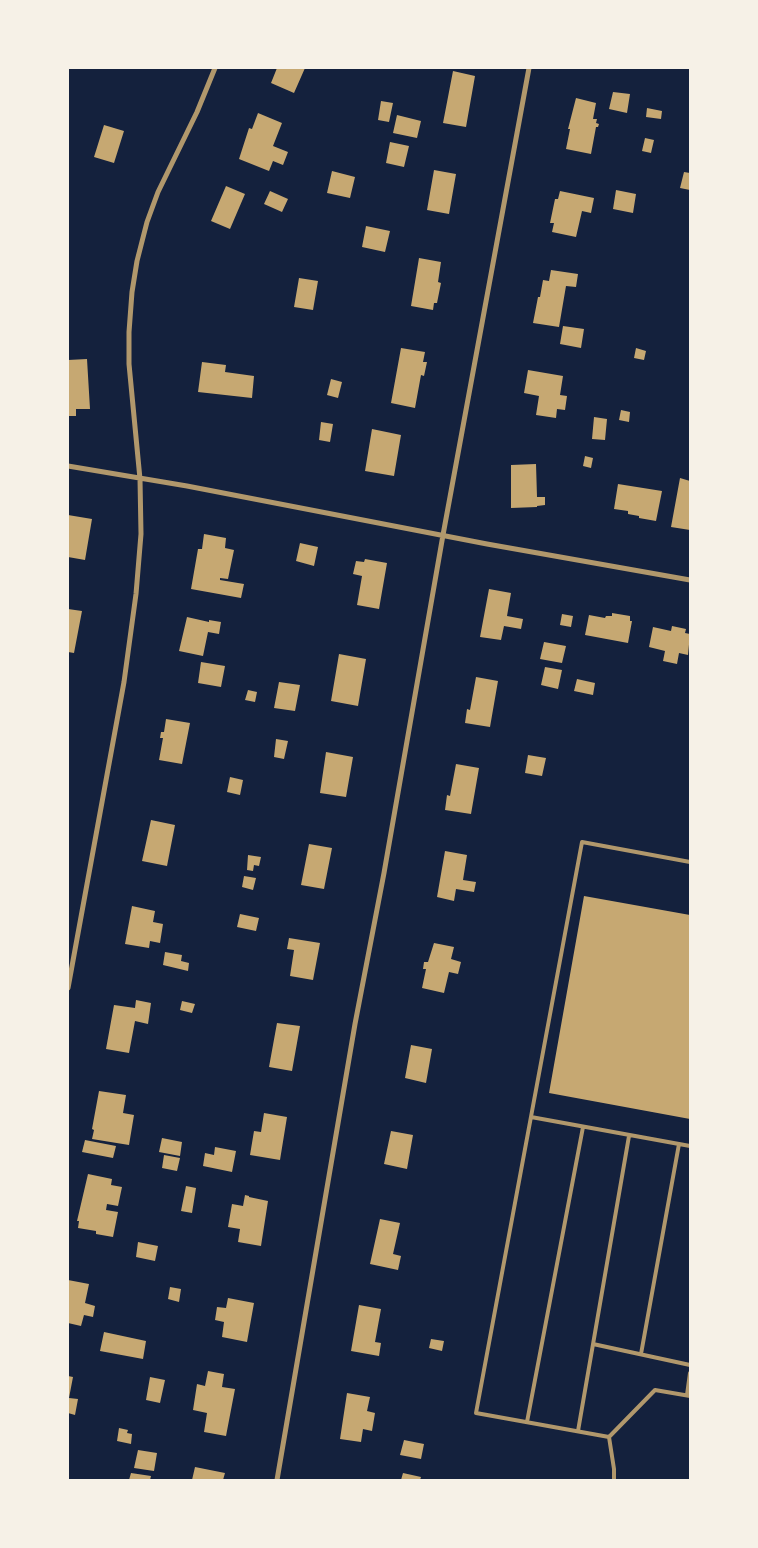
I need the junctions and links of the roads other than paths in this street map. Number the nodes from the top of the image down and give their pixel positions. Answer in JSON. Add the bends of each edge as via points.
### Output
{"nodes":[{"id":1,"x":215,"y":68,"type":"edge"},
{"id":2,"x":529,"y":68,"type":"edge"},
{"id":3,"x":68,"y":466,"type":"edge"},
{"id":4,"x":140,"y":479,"type":"junction"},
{"id":5,"x":444,"y":535,"type":"junction"},
{"id":6,"x":690,"y":580,"type":"edge"},
{"id":7,"x":690,"y":862,"type":"edge"},
{"id":8,"x":68,"y":988,"type":"edge"},
{"id":9,"x":531,"y":1118,"type":"junction"},
{"id":10,"x":582,"y":1127,"type":"junction"},
{"id":11,"x":630,"y":1136,"type":"junction"},
{"id":12,"x":679,"y":1144,"type":"junction"},
{"id":13,"x":690,"y":1146,"type":"edge"},
{"id":14,"x":593,"y":1344,"type":"junction"},
{"id":15,"x":641,"y":1354,"type":"junction"},
{"id":16,"x":690,"y":1365,"type":"edge"},
{"id":17,"x":690,"y":1373,"type":"edge"},
{"id":18,"x":689,"y":1396,"type":"edge"},
{"id":19,"x":527,"y":1422,"type":"junction"},
{"id":20,"x":578,"y":1432,"type":"junction"},
{"id":21,"x":609,"y":1437,"type":"junction"},
{"id":22,"x":277,"y":1480,"type":"edge"},
{"id":23,"x":614,"y":1480,"type":"edge"}],
"edges":[{"from":1,"to":4,"type":"street","via":[[158,192],[137,261],[129,356]]},
{"from":2,"to":5,"type":"street"},
{"from":3,"to":4,"type":"street"},
{"from":4,"to":5,"type":"street"},
{"from":4,"to":8,"type":"street","via":[[136,594],[124,682]]},
{"from":5,"to":6,"type":"street"},
{"from":5,"to":22,"type":"street","via":[[353,1033]]},
{"from":7,"to":9,"type":"lane","via":[[582,842]]},
{"from":9,"to":10,"type":"lane"},
{"from":9,"to":19,"type":"lane","via":[[476,1413]]},
{"from":10,"to":11,"type":"lane"},
{"from":10,"to":19,"type":"lane"},
{"from":11,"to":12,"type":"lane"},
{"from":11,"to":14,"type":"lane"},
{"from":12,"to":13,"type":"lane"},
{"from":12,"to":15,"type":"lane"},
{"from":14,"to":15,"type":"lane"},
{"from":14,"to":20,"type":"lane"},
{"from":15,"to":16,"type":"lane"},
{"from":17,"to":18,"type":"lane"},
{"from":18,"to":21,"type":"lane","via":[[655,1390]]},
{"from":19,"to":20,"type":"lane"},
{"from":20,"to":21,"type":"lane"},
{"from":21,"to":23,"type":"lane"}]}
